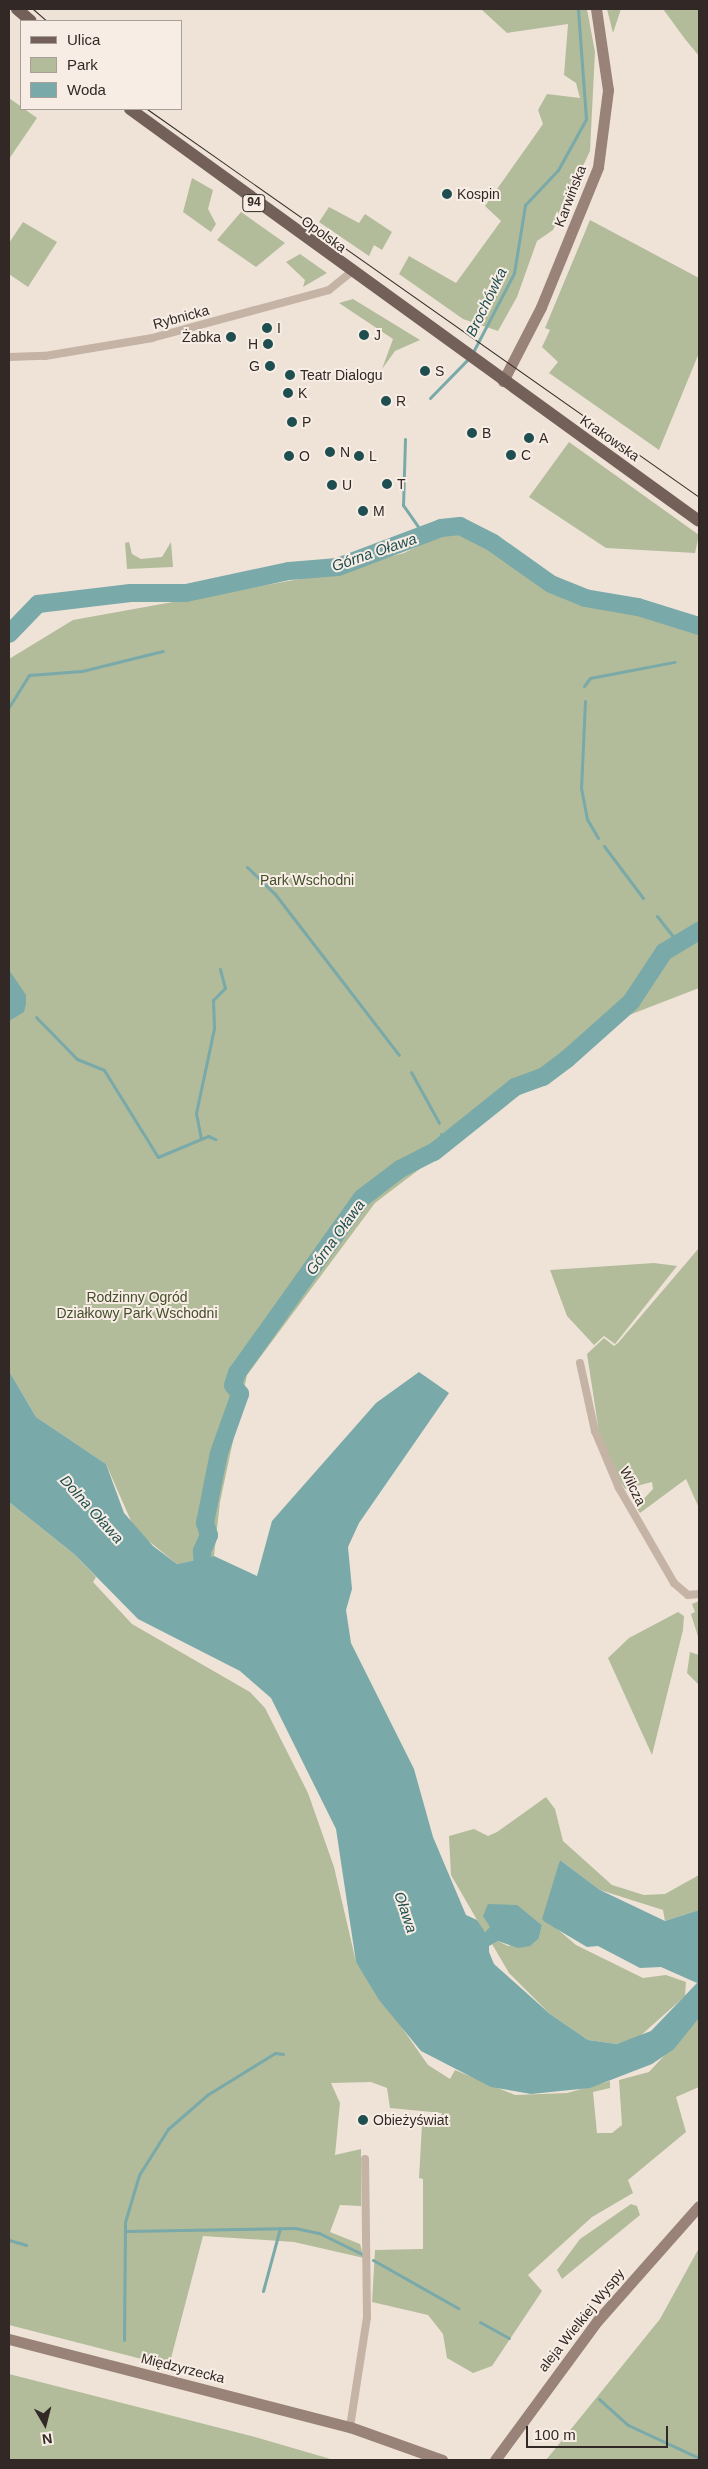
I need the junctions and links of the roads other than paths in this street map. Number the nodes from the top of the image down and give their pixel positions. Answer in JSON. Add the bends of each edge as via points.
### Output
{"nodes":[{"id":1,"x":17,"y":9,"type":"edge"},
{"id":2,"x":596,"y":9,"type":"edge"},
{"id":3,"x":30,"y":20,"type":"edge"},
{"id":4,"x":131,"y":110,"type":"edge"},
{"id":5,"x":351,"y":272,"type":"junction"},
{"id":6,"x":9,"y":357,"type":"edge"},
{"id":7,"x":503,"y":381,"type":"junction"},
{"id":8,"x":699,"y":521,"type":"edge"},
{"id":9,"x":580,"y":1363,"type":"dead end"},
{"id":10,"x":699,"y":1594,"type":"edge"},
{"id":11,"x":366,"y":2160,"type":"dead end"},
{"id":12,"x":699,"y":2206,"type":"edge"},
{"id":13,"x":9,"y":2339,"type":"edge"},
{"id":14,"x":350,"y":2427,"type":"junction"},
{"id":15,"x":496,"y":2458,"type":"edge"},
{"id":16,"x":442,"y":2460,"type":"edge"}],
"edges":[{"from":1,"to":3,"type":"main road"},
{"from":2,"to":7,"type":"street","name":"Karwińska","via":[[608,90],[598,167],[524,346]]},
{"from":4,"to":5,"type":"main road","name":"Opolska","number":"94"},
{"from":5,"to":6,"type":"street","name":"Rybnicka","via":[[329,290],[152,338],[45,356]]},
{"from":5,"to":7,"type":"main road","name":"Opolska","number":"94"},
{"from":7,"to":8,"type":"main road","name":"Krakowska","number":"94"},
{"from":9,"to":10,"type":"street","name":"Wilcza","via":[[595,1431],[619,1488],[674,1583],[688,1595]]},
{"from":11,"to":14,"type":"street","via":[[367,2317]]},
{"from":12,"to":15,"type":"street","name":"aleja Wielkiej Wyspy","via":[[598,2320]]},
{"from":13,"to":14,"type":"street","name":"Międzyrzecka"},
{"from":14,"to":16,"type":"street","name":"Międzyrzecka"}]}
